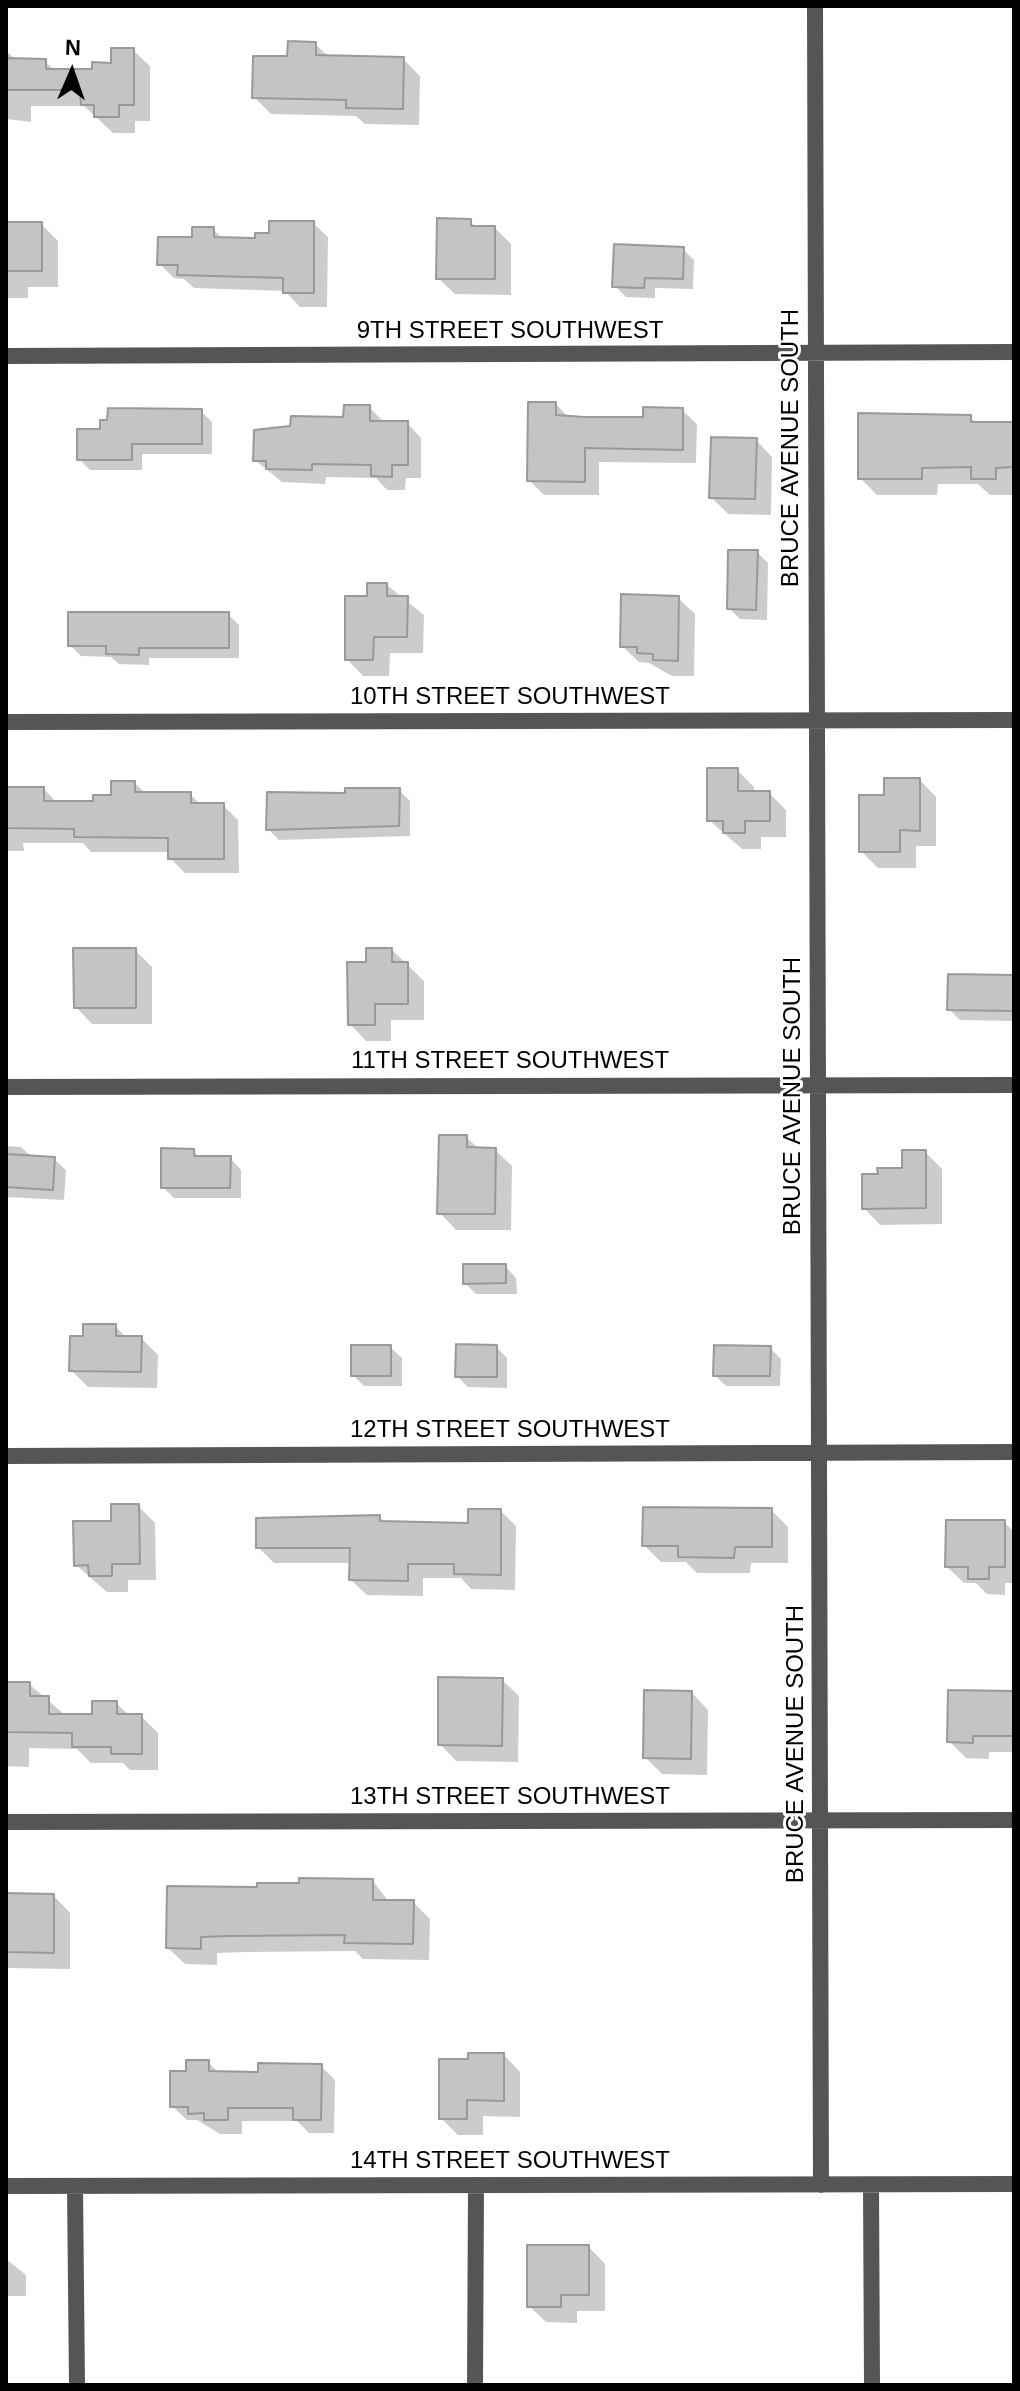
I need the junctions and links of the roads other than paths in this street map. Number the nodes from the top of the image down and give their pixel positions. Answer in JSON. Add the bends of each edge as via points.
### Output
{"nodes":[{"id":1,"x":815,"y":6,"type":"edge"},
{"id":2,"x":1014,"y":352,"type":"edge"},
{"id":3,"x":814,"y":354,"type":"junction"},
{"id":4,"x":6,"y":356,"type":"edge"},
{"id":5,"x":817,"y":720,"type":"junction"},
{"id":6,"x":1014,"y":720,"type":"edge"},
{"id":7,"x":6,"y":722,"type":"edge"},
{"id":8,"x":816,"y":1085,"type":"junction"},
{"id":9,"x":1014,"y":1085,"type":"edge"},
{"id":10,"x":6,"y":1087,"type":"edge"},
{"id":11,"x":819,"y":1452,"type":"junction"},
{"id":12,"x":1014,"y":1452,"type":"edge"},
{"id":13,"x":6,"y":1456,"type":"edge"},
{"id":14,"x":820,"y":1820,"type":"junction"},
{"id":15,"x":1014,"y":1820,"type":"edge"},
{"id":16,"x":6,"y":1822,"type":"edge"},
{"id":17,"x":1014,"y":2184,"type":"edge"},
{"id":18,"x":476,"y":2185,"type":"junction"},
{"id":19,"x":821,"y":2185,"type":"junction"},
{"id":20,"x":871,"y":2185,"type":"junction"},
{"id":21,"x":6,"y":2186,"type":"edge"},
{"id":22,"x":75,"y":2187,"type":"junction"},
{"id":23,"x":77,"y":2385,"type":"edge"},
{"id":24,"x":475,"y":2385,"type":"edge"},
{"id":25,"x":872,"y":2385,"type":"edge"}],
"edges":[{"from":1,"to":3,"type":"street","name":"BRUCE AVENUE SOUTH"},
{"from":2,"to":3,"type":"street","name":"9TH STREET SOUTHWEST"},
{"from":3,"to":4,"type":"street","name":"9TH STREET SOUTHWEST"},
{"from":3,"to":5,"type":"street","name":"BRUCE AVENUE SOUTH"},
{"from":5,"to":6,"type":"street","name":"10TH STREET SOUTHWEST"},
{"from":5,"to":7,"type":"street","name":"10TH STREET SOUTHWEST"},
{"from":5,"to":8,"type":"street","name":"BRUCE AVENUE SOUTH"},
{"from":8,"to":9,"type":"street","name":"11TH STREET SOUTHWEST"},
{"from":8,"to":10,"type":"street","name":"11TH STREET SOUTHWEST"},
{"from":8,"to":11,"type":"street","name":"BRUCE AVENUE SOUTH"},
{"from":11,"to":12,"type":"street","name":"12TH STREET SOUTHWEST"},
{"from":11,"to":13,"type":"street","name":"12TH STREET SOUTHWEST"},
{"from":11,"to":14,"type":"street","name":"BRUCE AVENUE SOUTH"},
{"from":14,"to":15,"type":"street","name":"13TH STREET SOUTHWEST"},
{"from":14,"to":16,"type":"street","name":"13TH STREET SOUTHWEST"},
{"from":14,"to":19,"type":"street","name":"BRUCE AVENUE SOUTH"},
{"from":17,"to":20,"type":"street","name":"14TH STREET SOUTHWEST"},
{"from":18,"to":19,"type":"street","name":"14TH STREET SOUTHWEST"},
{"from":18,"to":22,"type":"street","name":"14TH STREET SOUTHWEST"},
{"from":18,"to":24,"type":"street"},
{"from":19,"to":20,"type":"street","name":"14TH STREET SOUTHWEST"},
{"from":20,"to":25,"type":"street"},
{"from":21,"to":22,"type":"street","name":"14TH STREET SOUTHWEST"},
{"from":22,"to":23,"type":"street"}]}
